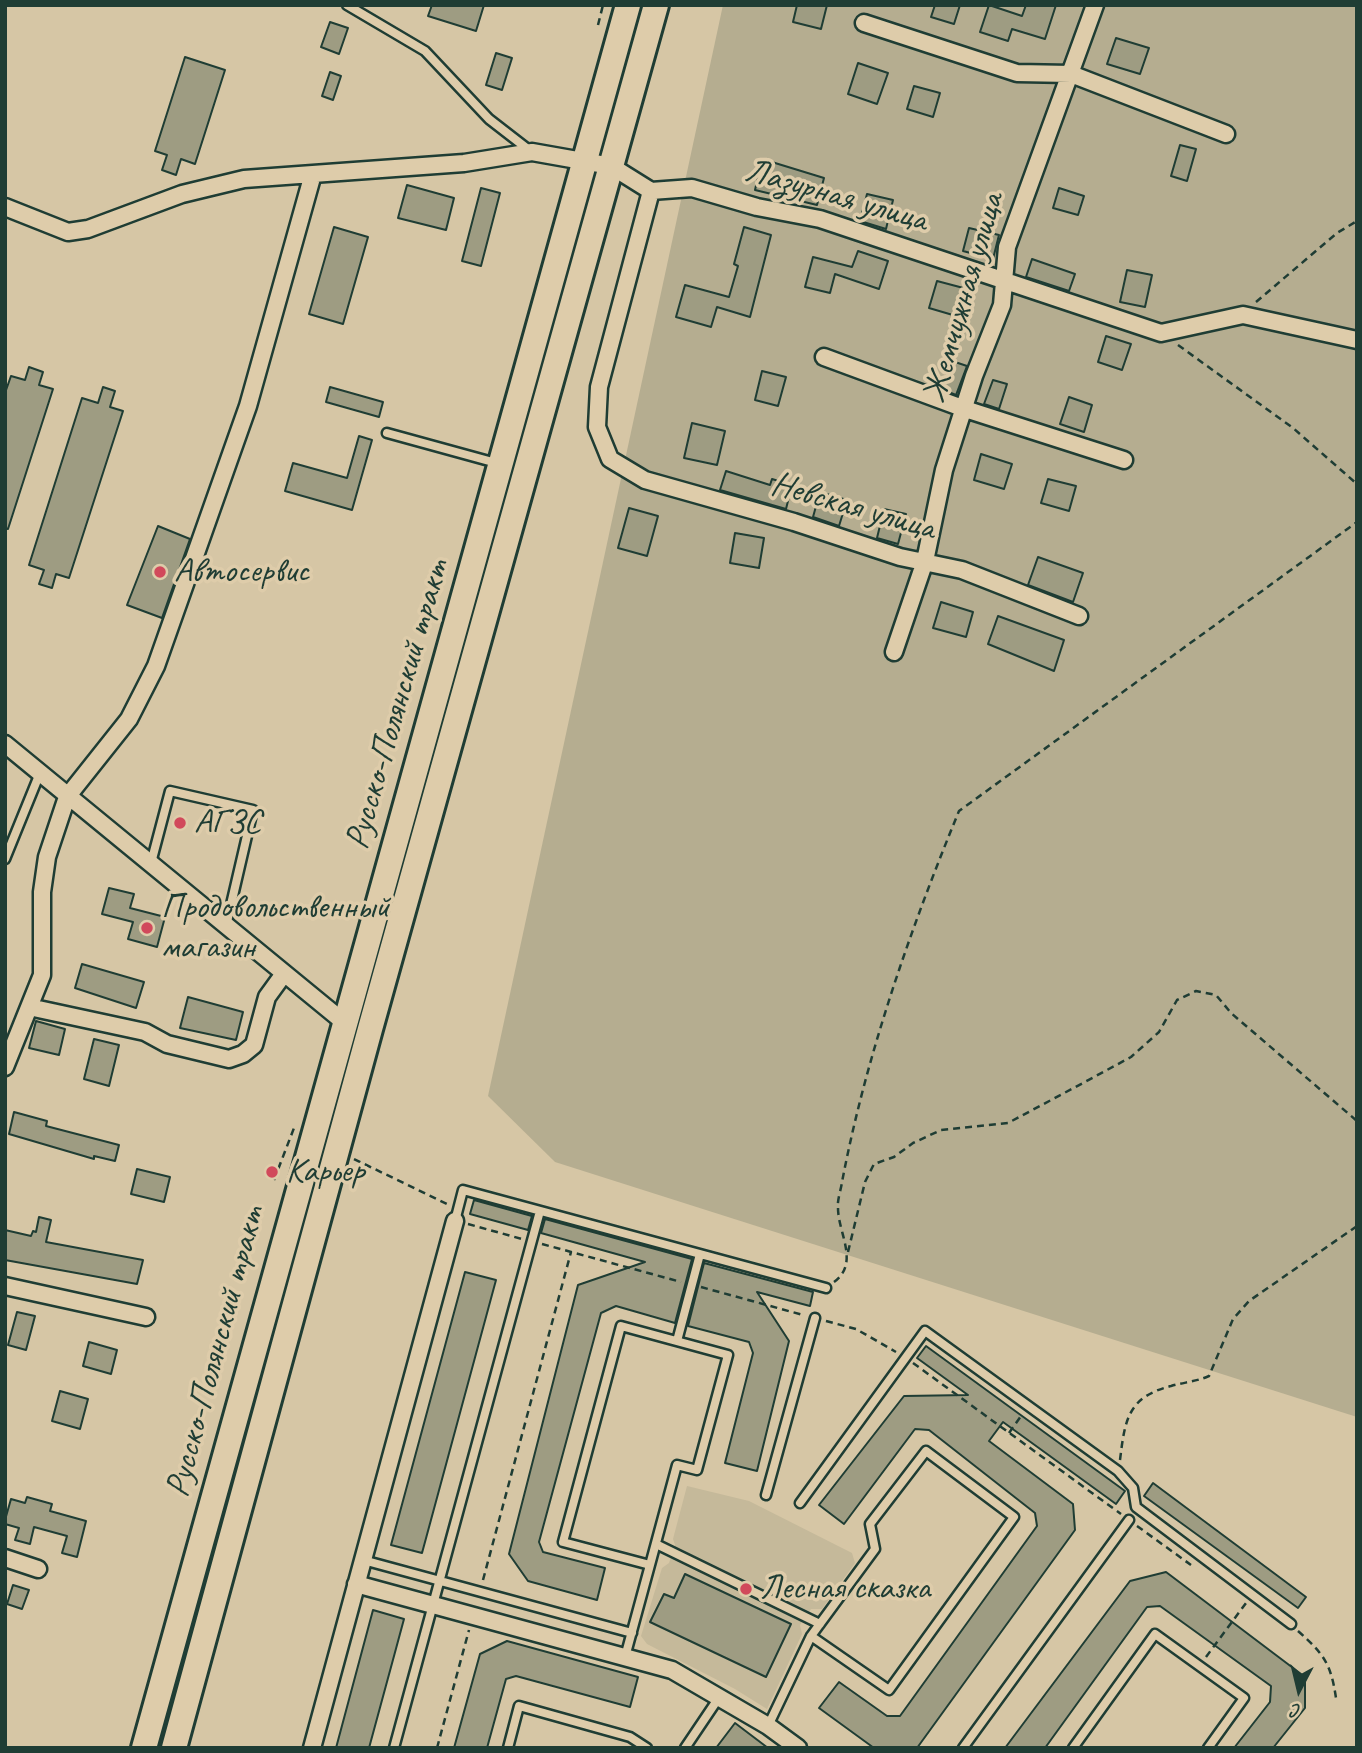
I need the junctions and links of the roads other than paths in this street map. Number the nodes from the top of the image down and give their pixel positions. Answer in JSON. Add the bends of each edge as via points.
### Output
{"nodes":[{"id":1,"x":347,"y":5,"type":"edge"},
{"id":2,"x":628,"y":5,"type":"edge"},
{"id":3,"x":656,"y":5,"type":"edge"},
{"id":4,"x":1094,"y":5,"type":"edge"},
{"id":5,"x":864,"y":23,"type":"dead end"},
{"id":6,"x":1071,"y":74,"type":"junction"},
{"id":7,"x":1226,"y":134,"type":"dead end"},
{"id":8,"x":532,"y":152,"type":"junction"},
{"id":9,"x":586,"y":160,"type":"junction"},
{"id":10,"x":611,"y":166,"type":"junction"},
{"id":11,"x":313,"y":174,"type":"junction"},
{"id":12,"x":651,"y":191,"type":"junction"},
{"id":13,"x":5,"y":207,"type":"edge"},
{"id":14,"x":1005,"y":280,"type":"junction"},
{"id":15,"x":1357,"y":341,"type":"edge"},
{"id":16,"x":824,"y":357,"type":"dead end"},
{"id":17,"x":965,"y":409,"type":"junction"},
{"id":18,"x":387,"y":433,"type":"dead end"},
{"id":19,"x":1124,"y":460,"type":"dead end"},
{"id":20,"x":503,"y":464,"type":"junction"},
{"id":21,"x":925,"y":561,"type":"junction"},
{"id":22,"x":1079,"y":616,"type":"dead end"},
{"id":23,"x":894,"y":652,"type":"dead end"},
{"id":24,"x":5,"y":744,"type":"edge"},
{"id":25,"x":40,"y":773,"type":"junction"},
{"id":26,"x":68,"y":797,"type":"junction"},
{"id":27,"x":5,"y":859,"type":"edge"},
{"id":28,"x":151,"y":863,"type":"junction"},
{"id":29,"x":226,"y":926,"type":"junction"},
{"id":30,"x":283,"y":975,"type":"junction"},
{"id":31,"x":29,"y":1007,"type":"junction"},
{"id":32,"x":345,"y":1023,"type":"junction"},
{"id":33,"x":5,"y":1067,"type":"edge"},
{"id":34,"x":540,"y":1211,"type":"junction"},
{"id":35,"x":456,"y":1217,"type":"joint"},
{"id":36,"x":700,"y":1254,"type":"junction"},
{"id":37,"x":5,"y":1286,"type":"edge"},
{"id":38,"x":826,"y":1288,"type":"road end"},
{"id":39,"x":146,"y":1317,"type":"dead end"},
{"id":40,"x":816,"y":1318,"type":"dead end"},
{"id":41,"x":677,"y":1341,"type":"junction"},
{"id":42,"x":766,"y":1495,"type":"dead end"},
{"id":43,"x":800,"y":1503,"type":"dead end"},
{"id":44,"x":1129,"y":1520,"type":"road end"},
{"id":45,"x":656,"y":1544,"type":"junction"},
{"id":46,"x":5,"y":1558,"type":"edge"},
{"id":47,"x":363,"y":1560,"type":"junction"},
{"id":48,"x":650,"y":1565,"type":"junction"},
{"id":49,"x":38,"y":1569,"type":"dead end"},
{"id":50,"x":439,"y":1580,"type":"junction"},
{"id":51,"x":356,"y":1584,"type":"junction"},
{"id":52,"x":433,"y":1605,"type":"junction"},
{"id":53,"x":820,"y":1624,"type":"junction"},
{"id":54,"x":1291,"y":1624,"type":"road end"},
{"id":55,"x":632,"y":1633,"type":"junction"},
{"id":56,"x":811,"y":1636,"type":"junction"},
{"id":57,"x":625,"y":1657,"type":"junction"},
{"id":58,"x":720,"y":1696,"type":"junction"},
{"id":59,"x":768,"y":1726,"type":"junction"},
{"id":60,"x":144,"y":1748,"type":"edge"},
{"id":61,"x":174,"y":1748,"type":"edge"},
{"id":62,"x":312,"y":1748,"type":"edge"},
{"id":63,"x":394,"y":1748,"type":"edge"},
{"id":64,"x":508,"y":1748,"type":"edge"},
{"id":65,"x":647,"y":1748,"type":"edge"},
{"id":66,"x":685,"y":1748,"type":"edge"},
{"id":67,"x":798,"y":1748,"type":"edge"},
{"id":68,"x":963,"y":1748,"type":"edge"},
{"id":69,"x":1073,"y":1748,"type":"edge"},
{"id":70,"x":1208,"y":1748,"type":"edge"}],
"edges":[{"from":1,"to":8,"type":"lane","via":[[425,51],[489,119]]},
{"from":2,"to":9,"type":"main road","name":"Русско-Полянский тракт"},
{"from":3,"to":10,"type":"main road","name":"Русско-Полянский тракт"},
{"from":4,"to":6,"type":"street","name":"Жемчужная улица"},
{"from":5,"to":6,"type":"street","via":[[1017,73]]},
{"from":6,"to":7,"type":"street"},
{"from":6,"to":14,"type":"street","name":"Жемчужная улица","via":[[1007,247]]},
{"from":8,"to":9,"type":"street"},
{"from":8,"to":11,"type":"street","via":[[464,163]]},
{"from":9,"to":10,"type":"street"},
{"from":9,"to":20,"type":"main road","name":"Русско-Полянский тракт"},
{"from":10,"to":12,"type":"street"},
{"from":10,"to":61,"type":"main road","name":"Русско-Полянский тракт"},
{"from":11,"to":13,"type":"street","via":[[244,178],[68,232]]},
{"from":11,"to":26,"type":"street","via":[[248,406],[156,666],[129,719]]},
{"from":12,"to":14,"type":"street","name":"Лазурная улица","via":[[692,188],[757,208],[820,219]]},
{"from":12,"to":21,"type":"street","name":"Невская улица","via":[[599,387],[597,427],[610,459],[645,480],[900,558]]},
{"from":14,"to":15,"type":"street","name":"Лазурная улица","via":[[1161,333],[1243,315]]},
{"from":14,"to":17,"type":"street","name":"Жемчужная улица","via":[[1002,305]]},
{"from":16,"to":17,"type":"street"},
{"from":17,"to":19,"type":"street"},
{"from":17,"to":21,"type":"street","name":"Жемчужная улица","via":[[944,470]]},
{"from":18,"to":20,"type":"lane"},
{"from":20,"to":32,"type":"main road","name":"Русско-Полянский тракт"},
{"from":21,"to":22,"type":"street","name":"Невская улица","via":[[962,570]]},
{"from":21,"to":23,"type":"street","name":"Жемчужная улица"},
{"from":24,"to":25,"type":"street"},
{"from":25,"to":26,"type":"street"},
{"from":25,"to":27,"type":"lane"},
{"from":26,"to":28,"type":"street"},
{"from":26,"to":31,"type":"street","via":[[47,857],[42,892],[42,975]]},
{"from":28,"to":29,"type":"street"},
{"from":28,"to":29,"type":"lane","via":[[170,790],[253,810]]},
{"from":29,"to":30,"type":"street"},
{"from":30,"to":31,"type":"street","via":[[267,997],[254,1045],[229,1059],[167,1044],[145,1032]]},
{"from":30,"to":32,"type":"street"},
{"from":31,"to":33,"type":"street"},
{"from":32,"to":60,"type":"main road","name":"Русско-Полянский тракт"},
{"from":34,"to":35,"type":"lane","via":[[463,1190]]},
{"from":34,"to":36,"type":"lane"},
{"from":34,"to":50,"type":"lane"},
{"from":35,"to":47,"type":"street"},
{"from":36,"to":38,"type":"lane"},
{"from":36,"to":41,"type":"lane"},
{"from":37,"to":39,"type":"street"},
{"from":40,"to":42,"type":"lane"},
{"from":41,"to":45,"type":"lane","via":[[728,1355],[697,1470],[677,1465]]},
{"from":41,"to":48,"type":"lane","via":[[621,1326],[563,1542]]},
{"from":43,"to":54,"type":"lane","via":[[925,1331],[1118,1471],[1133,1488],[1136,1507]]},
{"from":44,"to":68,"type":"lane"},
{"from":45,"to":48,"type":"lane"},
{"from":45,"to":53,"type":"lane"},
{"from":46,"to":49,"type":"street"},
{"from":47,"to":50,"type":"lane"},
{"from":47,"to":51,"type":"street"},
{"from":48,"to":55,"type":"lane"},
{"from":50,"to":52,"type":"lane"},
{"from":50,"to":55,"type":"lane"},
{"from":51,"to":52,"type":"street"},
{"from":51,"to":62,"type":"street"},
{"from":52,"to":57,"type":"street"},
{"from":52,"to":63,"type":"lane"},
{"from":53,"to":56,"type":"lane"},
{"from":53,"to":56,"type":"lane","via":[[875,1549],[870,1524],[926,1451],[1014,1517],[889,1690]]},
{"from":55,"to":57,"type":"lane"},
{"from":56,"to":59,"type":"lane"},
{"from":57,"to":58,"type":"street","via":[[672,1670]]},
{"from":58,"to":59,"type":"street"},
{"from":58,"to":66,"type":"lane"},
{"from":59,"to":67,"type":"street"},
{"from":64,"to":65,"type":"lane","via":[[519,1706],[630,1737]]},
{"from":69,"to":70,"type":"lane","via":[[1155,1634],[1244,1698]]}]}
